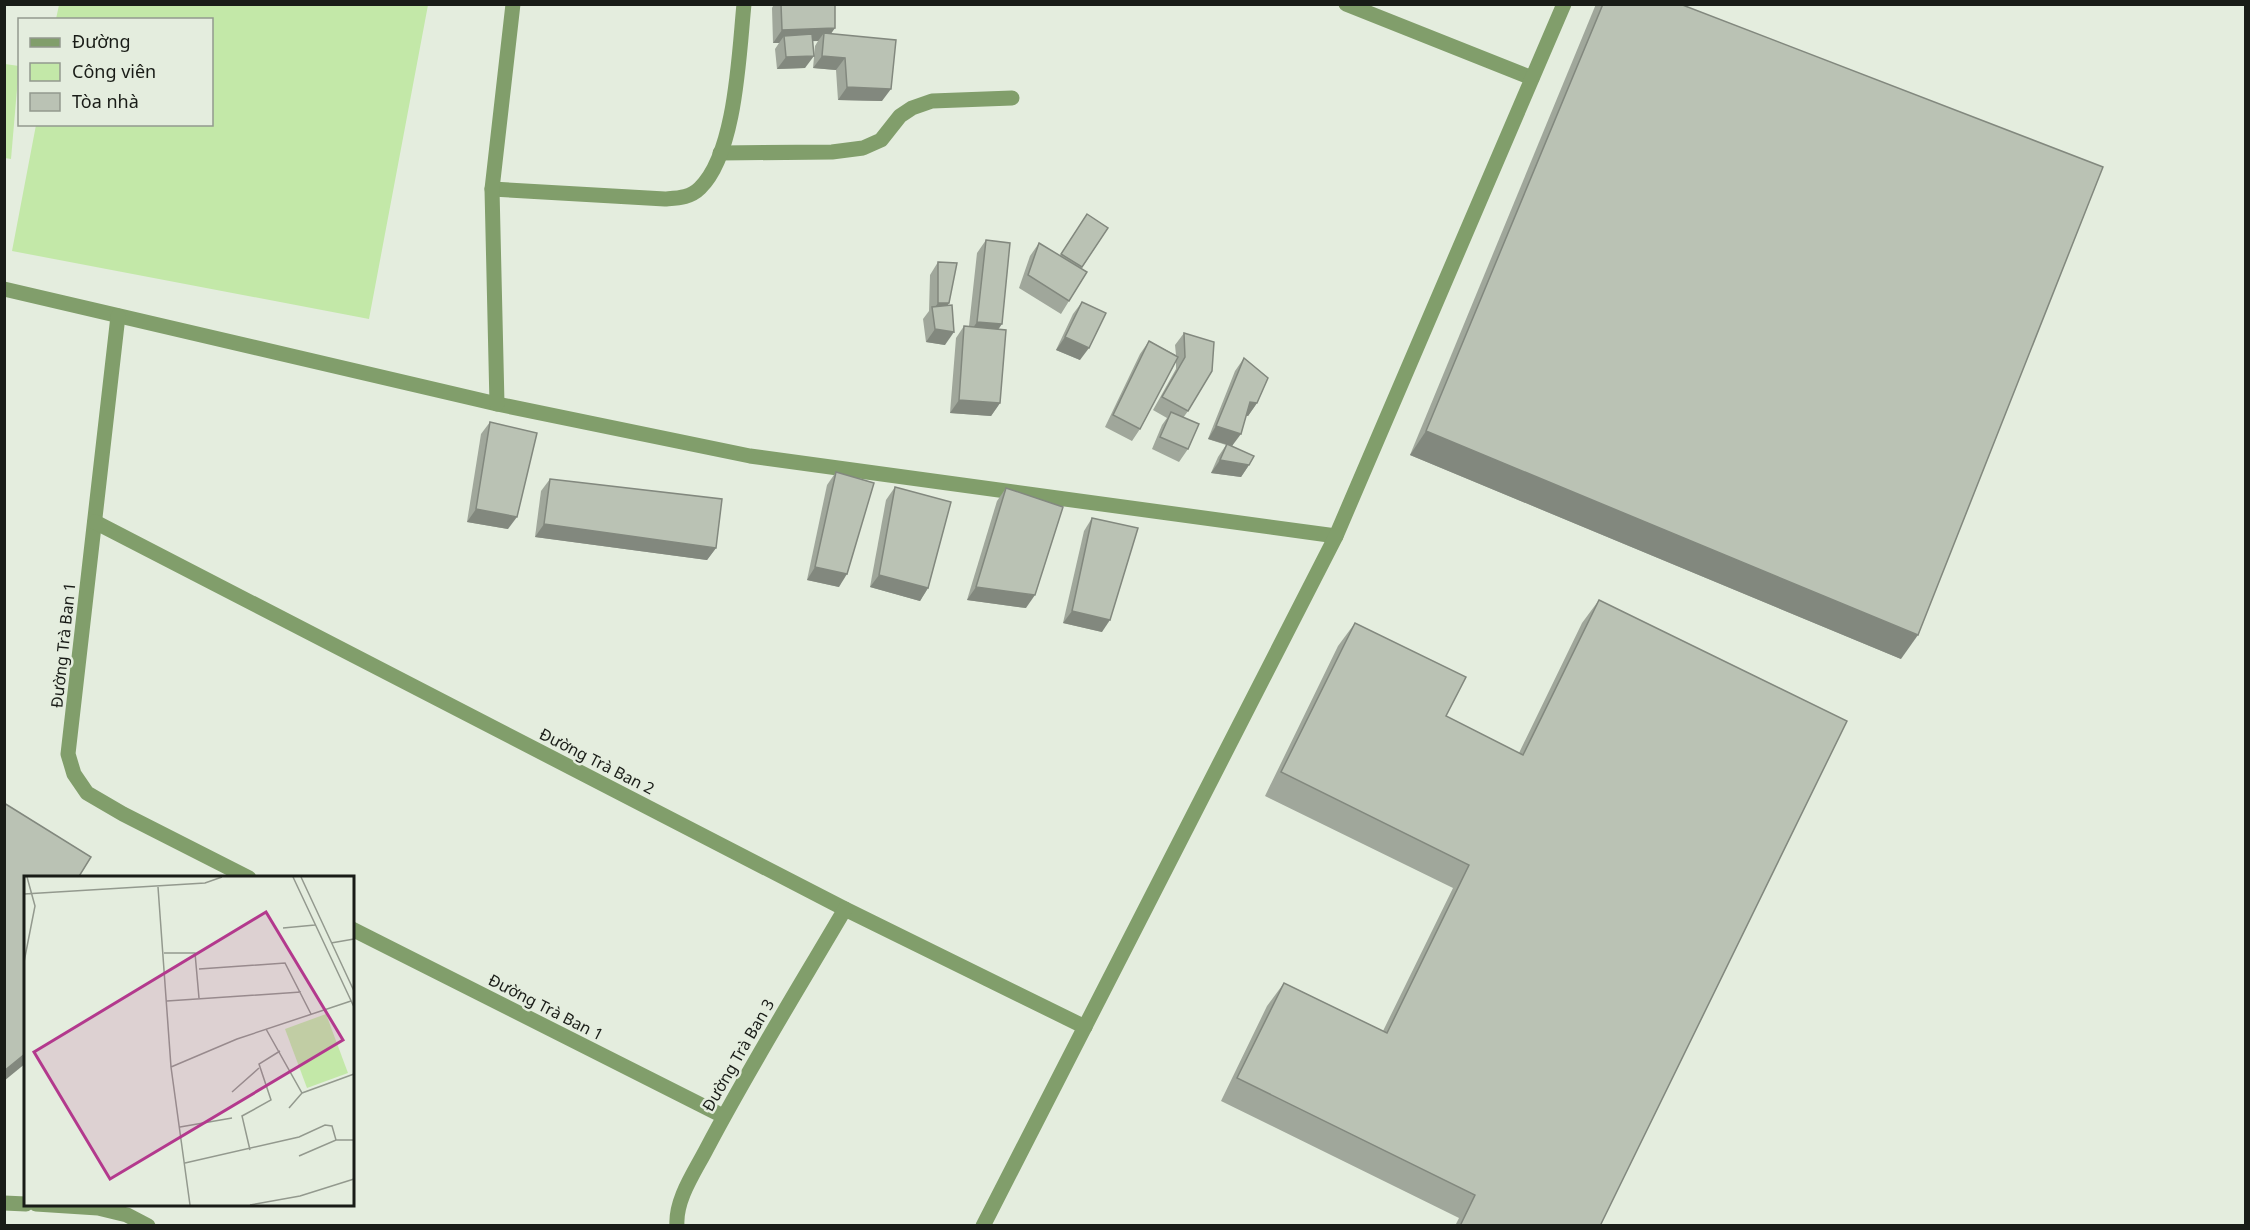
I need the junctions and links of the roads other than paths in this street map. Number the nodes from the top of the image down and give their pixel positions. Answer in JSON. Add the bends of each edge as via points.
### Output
{"nodes":[{"id":1,"x":513,"y":4,"type":"edge"},
{"id":2,"x":744,"y":4,"type":"edge"},
{"id":3,"x":1346,"y":4,"type":"edge"},
{"id":4,"x":1564,"y":4,"type":"edge"},
{"id":5,"x":1532,"y":78,"type":"junction"},
{"id":6,"x":1012,"y":98,"type":"dead end"},
{"id":7,"x":720,"y":153,"type":"junction"},
{"id":8,"x":492,"y":189,"type":"junction"},
{"id":9,"x":4,"y":289,"type":"edge"},
{"id":10,"x":118,"y":316,"type":"junction"},
{"id":11,"x":497,"y":404,"type":"junction"},
{"id":12,"x":95,"y":522,"type":"junction"},
{"id":13,"x":1336,"y":536,"type":"junction"},
{"id":14,"x":245,"y":876,"type":"edge"},
{"id":15,"x":845,"y":909,"type":"junction"},
{"id":16,"x":354,"y":930,"type":"edge"},
{"id":17,"x":1084,"y":1027,"type":"junction"},
{"id":18,"x":723,"y":1116,"type":"junction"},
{"id":19,"x":4,"y":1203,"type":"edge"},
{"id":20,"x":24,"y":1204,"type":"edge"},
{"id":21,"x":67,"y":1206,"type":"edge"},
{"id":22,"x":148,"y":1226,"type":"edge"},
{"id":23,"x":677,"y":1226,"type":"edge"},
{"id":24,"x":983,"y":1226,"type":"edge"}],
"edges":[{"from":1,"to":8,"type":"street"},
{"from":2,"to":7,"type":"street","via":[[734,103]]},
{"from":3,"to":5,"type":"street"},
{"from":4,"to":5,"type":"street"},
{"from":5,"to":13,"type":"street"},
{"from":6,"to":7,"type":"street","via":[[932,100],[900,116],[881,140],[863,148]]},
{"from":7,"to":8,"type":"street","via":[[700,188],[686,197]]},
{"from":8,"to":11,"type":"street"},
{"from":9,"to":10,"type":"street"},
{"from":10,"to":11,"type":"street"},
{"from":10,"to":12,"type":"street","name":"Đường Trà Ban 1"},
{"from":11,"to":13,"type":"street","via":[[750,456]]},
{"from":12,"to":14,"type":"street","name":"Đường Trà Ban 1","via":[[68,754],[74,774],[87,793]]},
{"from":12,"to":15,"type":"street","name":"Đường Trà Ban 2"},
{"from":13,"to":17,"type":"street"},
{"from":15,"to":17,"type":"street","name":"Đường Trà Ban 2"},
{"from":15,"to":18,"type":"street","name":"Đường Trà Ban 3"},
{"from":16,"to":18,"type":"street","name":"Đường Trà Ban 1"},
{"from":17,"to":24,"type":"street"},
{"from":18,"to":23,"type":"street","name":"Đường Trà Ban 3","via":[[680,1203]]},
{"from":19,"to":20,"type":"street"},
{"from":21,"to":22,"type":"street","via":[[127,1215]]}]}
